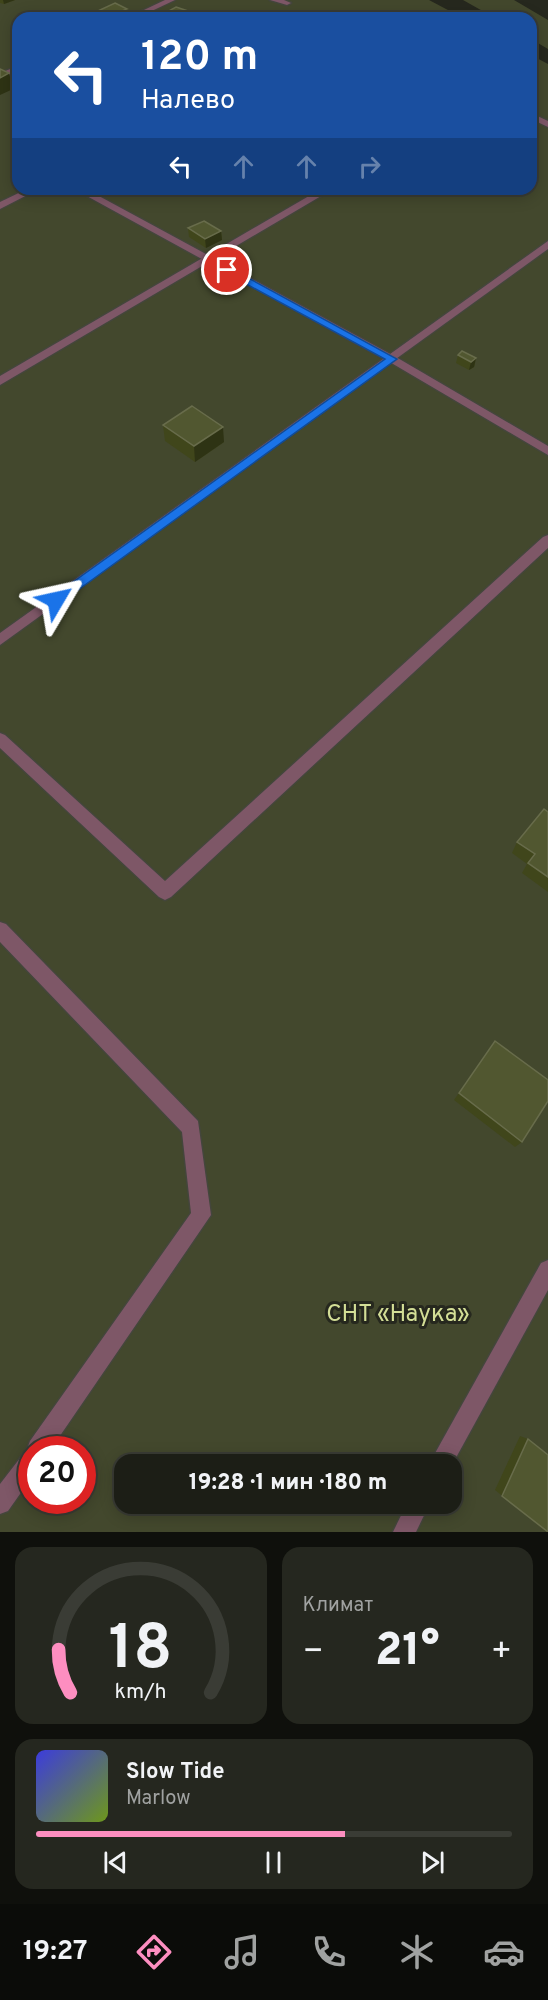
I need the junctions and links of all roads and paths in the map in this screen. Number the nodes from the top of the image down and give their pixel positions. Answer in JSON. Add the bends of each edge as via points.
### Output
{"nodes":[{"id":1,"x":171,"y":0,"type":"edge"},
{"id":2,"x":274,"y":0,"type":"edge"},
{"id":3,"x":287,"y":3,"type":"dead end"},
{"id":4,"x":144,"y":12,"type":"edge"},
{"id":5,"x":22,"y":195,"type":"edge"},
{"id":6,"x":90,"y":195,"type":"edge"},
{"id":7,"x":317,"y":195,"type":"edge"},
{"id":8,"x":0,"y":206,"type":"edge"},
{"id":9,"x":548,"y":244,"type":"edge"},
{"id":10,"x":207,"y":258,"type":"junction"},
{"id":11,"x":392,"y":359,"type":"junction"},
{"id":12,"x":0,"y":381,"type":"edge"},
{"id":13,"x":548,"y":451,"type":"edge"},
{"id":14,"x":548,"y":540,"type":"edge"},
{"id":15,"x":0,"y":640,"type":"edge"},
{"id":16,"x":0,"y":739,"type":"edge"},
{"id":17,"x":0,"y":930,"type":"edge"},
{"id":18,"x":548,"y":1270,"type":"edge"},
{"id":19,"x":47,"y":1436,"type":"edge"},
{"id":20,"x":446,"y":1454,"type":"edge"},
{"id":21,"x":18,"y":1478,"type":"edge"},
{"id":22,"x":0,"y":1503,"type":"edge"},
{"id":23,"x":413,"y":1514,"type":"edge"},
{"id":24,"x":404,"y":1532,"type":"edge"}],
"edges":[{"from":1,"to":4,"type":"street"},
{"from":2,"to":3,"type":"street"},
{"from":5,"to":8,"type":"street"},
{"from":6,"to":10,"type":"street"},
{"from":7,"to":10,"type":"street"},
{"from":9,"to":11,"type":"street"},
{"from":10,"to":11,"type":"street"},
{"from":10,"to":12,"type":"street"},
{"from":11,"to":13,"type":"street"},
{"from":11,"to":15,"type":"street"},
{"from":14,"to":16,"type":"street","via":[[165,892]]},
{"from":17,"to":19,"type":"street","via":[[191,1128],[201,1215]]},
{"from":18,"to":20,"type":"street"},
{"from":21,"to":22,"type":"street"},
{"from":23,"to":24,"type":"street"}]}
